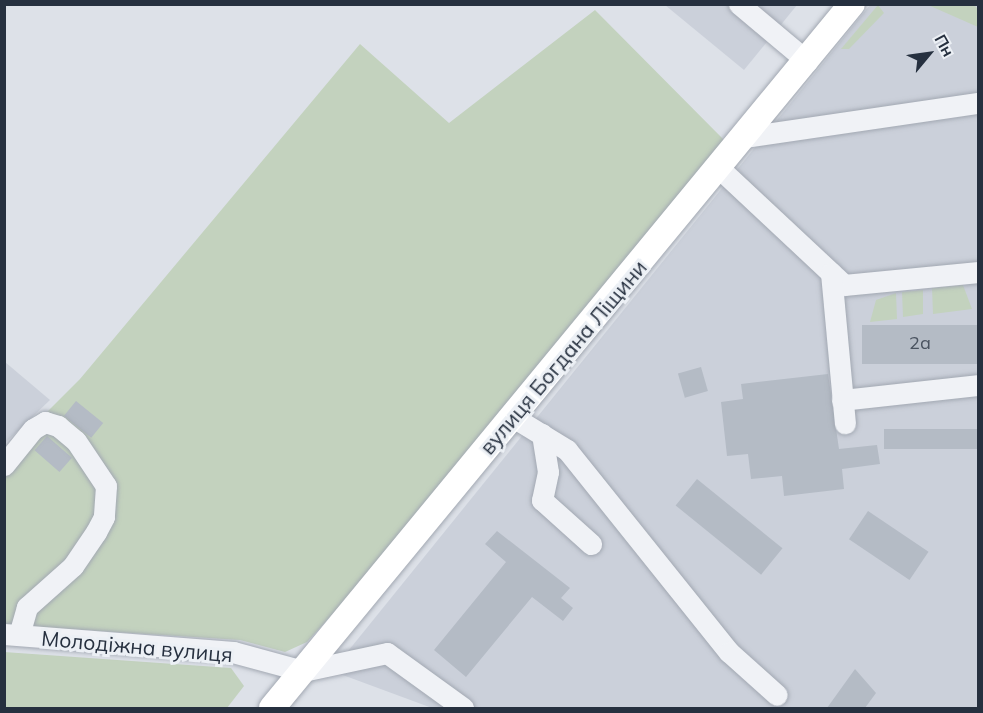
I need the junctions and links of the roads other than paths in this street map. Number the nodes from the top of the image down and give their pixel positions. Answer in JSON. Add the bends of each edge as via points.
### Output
{"nodes":[{"id":1,"x":739,"y":4,"type":"edge"},
{"id":2,"x":852,"y":4,"type":"edge"},
{"id":3,"x":807,"y":61,"type":"junction"},
{"id":4,"x":978,"y":103,"type":"edge"},
{"id":5,"x":744,"y":137,"type":"junction"},
{"id":6,"x":719,"y":168,"type":"junction"},
{"id":7,"x":978,"y":272,"type":"edge"},
{"id":8,"x":831,"y":273,"type":"junction"},
{"id":9,"x":978,"y":385,"type":"edge"},
{"id":10,"x":842,"y":400,"type":"junction"},
{"id":11,"x":513,"y":417,"type":"junction"},
{"id":12,"x":845,"y":423,"type":"dead end"},
{"id":13,"x":542,"y":434,"type":"junction"},
{"id":14,"x":4,"y":465,"type":"edge"},
{"id":15,"x":591,"y":544,"type":"dead end"},
{"id":16,"x":12,"y":635,"type":"edge"},
{"id":17,"x":303,"y":671,"type":"junction"},
{"id":18,"x":777,"y":695,"type":"dead end"},
{"id":19,"x":272,"y":708,"type":"edge"},
{"id":20,"x":463,"y":708,"type":"edge"}],
"edges":[{"from":1,"to":3,"type":"street"},
{"from":2,"to":3,"type":"main road","name":"вулиця Богдана Ліщини"},
{"from":3,"to":5,"type":"main road","name":"вулиця Богдана Ліщини"},
{"from":4,"to":5,"type":"street"},
{"from":5,"to":6,"type":"main road","name":"вулиця Богдана Ліщини"},
{"from":6,"to":8,"type":"street"},
{"from":6,"to":11,"type":"main road","name":"вулиця Богдана Ліщини"},
{"from":7,"to":8,"type":"street","via":[[844,285]]},
{"from":8,"to":10,"type":"street"},
{"from":9,"to":10,"type":"street"},
{"from":10,"to":12,"type":"street"},
{"from":11,"to":13,"type":"street"},
{"from":11,"to":17,"type":"main road","name":"вулиця Богдана Ліщини"},
{"from":13,"to":15,"type":"street","via":[[548,472],[542,500]]},
{"from":13,"to":18,"type":"street","via":[[567,450],[729,652]]},
{"from":14,"to":16,"type":"street","via":[[33,429],[45,422],[58,426],[76,441],[106,486],[104,517],[96,532],[73,566],[27,607]]},
{"from":16,"to":17,"type":"street","name":"Молодіжна вулиця","via":[[233,652]]},
{"from":17,"to":19,"type":"main road","name":"вулиця Богдана Ліщини"},
{"from":17,"to":20,"type":"street","name":"Молодіжна вулиця","via":[[387,653]]}]}
